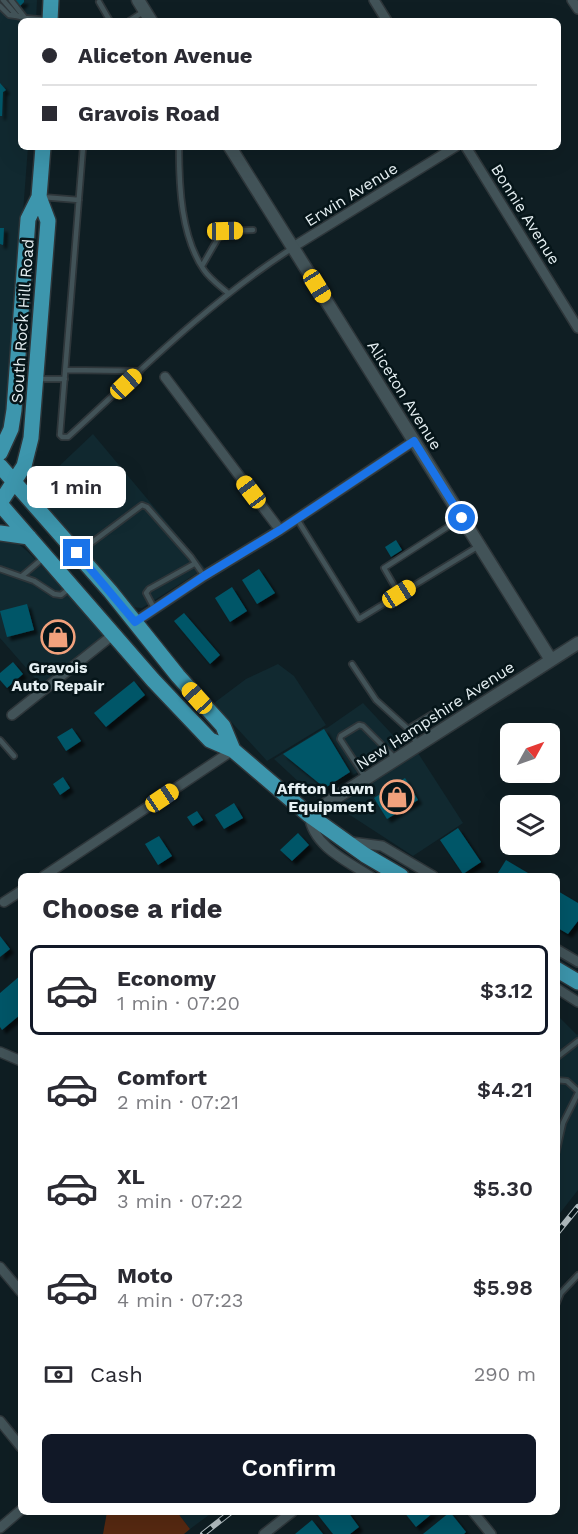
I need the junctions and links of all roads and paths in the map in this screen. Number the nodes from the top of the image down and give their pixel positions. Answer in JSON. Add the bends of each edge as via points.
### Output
{"nodes":[{"id":1,"x":3,"y":0,"type":"edge"},
{"id":2,"x":11,"y":0,"type":"edge"},
{"id":3,"x":51,"y":0,"type":"edge"},
{"id":4,"x":374,"y":0,"type":"edge"},
{"id":5,"x":572,"y":0,"type":"edge"},
{"id":6,"x":99,"y":2,"type":"dead end"},
{"id":7,"x":0,"y":6,"type":"edge"},
{"id":8,"x":578,"y":9,"type":"edge"},
{"id":9,"x":0,"y":14,"type":"edge"},
{"id":10,"x":9,"y":15,"type":"junction"},
{"id":11,"x":17,"y":16,"type":"junction"},
{"id":12,"x":25,"y":18,"type":"joint"},
{"id":13,"x":50,"y":18,"type":"edge"},
{"id":14,"x":109,"y":18,"type":"edge"},
{"id":15,"x":385,"y":18,"type":"edge"},
{"id":16,"x":43,"y":150,"type":"edge"},
{"id":17,"x":83,"y":150,"type":"edge"},
{"id":18,"x":179,"y":150,"type":"edge"},
{"id":19,"x":232,"y":150,"type":"edge"},
{"id":20,"x":450,"y":150,"type":"edge"},
{"id":21,"x":468,"y":150,"type":"edge"},
{"id":22,"x":39,"y":197,"type":"junction"},
{"id":23,"x":79,"y":200,"type":"junction"},
{"id":24,"x":254,"y":230,"type":"dead end"},
{"id":25,"x":293,"y":247,"type":"junction"},
{"id":26,"x":202,"y":266,"type":"junction"},
{"id":27,"x":228,"y":293,"type":"junction"},
{"id":28,"x":578,"y":328,"type":"edge"},
{"id":29,"x":66,"y":370,"type":"junction"},
{"id":30,"x":140,"y":371,"type":"junction"},
{"id":31,"x":165,"y":377,"type":"dead end"},
{"id":32,"x":36,"y":379,"type":"junction"},
{"id":33,"x":65,"y":379,"type":"junction"},
{"id":34,"x":414,"y":441,"type":"junction"},
{"id":35,"x":0,"y":453,"type":"edge"},
{"id":36,"x":0,"y":466,"type":"edge"},
{"id":37,"x":15,"y":482,"type":"junction"},
{"id":38,"x":0,"y":504,"type":"edge"},
{"id":39,"x":462,"y":518,"type":"junction"},
{"id":40,"x":296,"y":519,"type":"junction"},
{"id":41,"x":280,"y":530,"type":"junction"},
{"id":42,"x":0,"y":533,"type":"edge"},
{"id":43,"x":28,"y":537,"type":"junction"},
{"id":44,"x":479,"y":545,"type":"junction"},
{"id":45,"x":77,"y":553,"type":"junction"},
{"id":46,"x":45,"y":556,"type":"junction"},
{"id":47,"x":194,"y":564,"type":"junction"},
{"id":48,"x":0,"y":569,"type":"edge"},
{"id":49,"x":22,"y":576,"type":"junction"},
{"id":50,"x":204,"y":576,"type":"junction"},
{"id":51,"x":72,"y":587,"type":"junction"},
{"id":52,"x":399,"y":594,"type":"junction"},
{"id":53,"x":154,"y":609,"type":"junction"},
{"id":54,"x":135,"y":622,"type":"junction"},
{"id":55,"x":114,"y":634,"type":"junction"},
{"id":56,"x":578,"y":643,"type":"edge"},
{"id":57,"x":551,"y":660,"type":"junction"},
{"id":58,"x":352,"y":664,"type":"dead end"},
{"id":59,"x":434,"y":713,"type":"dead end"},
{"id":60,"x":12,"y":715,"type":"dead end"},
{"id":61,"x":408,"y":729,"type":"junction"},
{"id":62,"x":0,"y":740,"type":"edge"},
{"id":63,"x":418,"y":745,"type":"junction"},
{"id":64,"x":233,"y":750,"type":"junction"},
{"id":65,"x":14,"y":756,"type":"dead end"},
{"id":66,"x":396,"y":759,"type":"junction"},
{"id":67,"x":365,"y":778,"type":"junction"},
{"id":68,"x":309,"y":815,"type":"junction"},
{"id":69,"x":347,"y":842,"type":"junction"},
{"id":70,"x":48,"y":873,"type":"edge"},
{"id":71,"x":366,"y":873,"type":"edge"},
{"id":72,"x":396,"y":873,"type":"edge"},
{"id":73,"x":428,"y":873,"type":"edge"},
{"id":74,"x":18,"y":893,"type":"edge"},
{"id":75,"x":4,"y":902,"type":"dead end"},
{"id":76,"x":560,"y":952,"type":"edge"},
{"id":77,"x":578,"y":962,"type":"edge"},
{"id":78,"x":560,"y":971,"type":"edge"},
{"id":79,"x":578,"y":982,"type":"edge"},
{"id":80,"x":560,"y":991,"type":"edge"},
{"id":81,"x":578,"y":1002,"type":"edge"},
{"id":82,"x":578,"y":1041,"type":"edge"},
{"id":83,"x":0,"y":1052,"type":"edge"},
{"id":84,"x":560,"y":1055,"type":"edge"},
{"id":85,"x":18,"y":1060,"type":"edge"},
{"id":86,"x":560,"y":1080,"type":"edge"},
{"id":87,"x":578,"y":1092,"type":"edge"},
{"id":88,"x":560,"y":1136,"type":"edge"},
{"id":89,"x":0,"y":1267,"type":"edge"},
{"id":90,"x":578,"y":1275,"type":"edge"},
{"id":91,"x":18,"y":1288,"type":"edge"},
{"id":92,"x":560,"y":1295,"type":"edge"},
{"id":93,"x":0,"y":1421,"type":"edge"},
{"id":94,"x":18,"y":1443,"type":"edge"},
{"id":95,"x":18,"y":1513,"type":"edge"},
{"id":96,"x":288,"y":1515,"type":"edge"},
{"id":97,"x":475,"y":1515,"type":"edge"},
{"id":98,"x":0,"y":1528,"type":"edge"},
{"id":99,"x":264,"y":1534,"type":"edge"},
{"id":100,"x":491,"y":1534,"type":"edge"}],
"edges":[{"from":1,"to":11,"type":"lane"},
{"from":2,"to":12,"type":"lane"},
{"from":3,"to":13,"type":"main road"},
{"from":4,"to":15,"type":"street"},
{"from":5,"to":8,"type":"street"},
{"from":6,"to":14,"type":"lane"},
{"from":7,"to":10,"type":"lane"},
{"from":9,"to":10,"type":"lane"},
{"from":10,"to":11,"type":"lane"},
{"from":11,"to":12,"type":"lane"},
{"from":16,"to":22,"type":"main road","name":"South Rock Hill Road"},
{"from":17,"to":23,"type":"lane"},
{"from":18,"to":26,"type":"lane","via":[[179,188],[192,247]]},
{"from":19,"to":25,"type":"street","name":"Aliceton Avenue"},
{"from":20,"to":25,"type":"street","name":"Erwin Avenue"},
{"from":21,"to":28,"type":"street","name":"Bonnie Avenue"},
{"from":22,"to":23,"type":"lane"},
{"from":22,"to":32,"type":"main road","name":"South Rock Hill Road","via":[[48,222]]},
{"from":22,"to":35,"type":"main road","name":"South Rock Hill Road","via":[[28,219],[14,410],[11,429]]},
{"from":23,"to":29,"type":"lane"},
{"from":24,"to":26,"type":"lane","via":[[221,233]]},
{"from":25,"to":27,"type":"lane"},
{"from":25,"to":34,"type":"street","name":"Aliceton Avenue"},
{"from":26,"to":27,"type":"lane"},
{"from":27,"to":30,"type":"lane"},
{"from":29,"to":30,"type":"lane"},
{"from":29,"to":33,"type":"lane"},
{"from":30,"to":33,"type":"lane","via":[[65,438],[60,435]]},
{"from":31,"to":41,"type":"street"},
{"from":32,"to":33,"type":"lane"},
{"from":32,"to":37,"type":"main road","name":"South Rock Hill Road","via":[[28,457]]},
{"from":34,"to":39,"type":"street","name":"Aliceton Avenue"},
{"from":34,"to":40,"type":"street"},
{"from":36,"to":37,"type":"main road"},
{"from":37,"to":38,"type":"main road","name":"South Rock Hill Road"},
{"from":37,"to":45,"type":"main road"},
{"from":38,"to":43,"type":"main road"},
{"from":39,"to":44,"type":"street","name":"Aliceton Avenue"},
{"from":39,"to":52,"type":"lane","via":[[384,568]]},
{"from":40,"to":41,"type":"street"},
{"from":40,"to":52,"type":"lane","via":[[359,619]]},
{"from":41,"to":50,"type":"street"},
{"from":42,"to":43,"type":"main road"},
{"from":43,"to":46,"type":"main road"},
{"from":44,"to":52,"type":"lane"},
{"from":44,"to":57,"type":"street","name":"Aliceton Avenue"},
{"from":45,"to":47,"type":"lane","via":[[142,505]]},
{"from":45,"to":54,"type":"main road"},
{"from":46,"to":49,"type":"lane"},
{"from":46,"to":51,"type":"main road"},
{"from":47,"to":50,"type":"lane"},
{"from":47,"to":53,"type":"lane","via":[[149,589],[146,593]]},
{"from":48,"to":49,"type":"lane"},
{"from":49,"to":51,"type":"lane","via":[[54,594],[61,595]]},
{"from":50,"to":53,"type":"street"},
{"from":51,"to":55,"type":"main road"},
{"from":53,"to":54,"type":"street"},
{"from":54,"to":64,"type":"main road","via":[[223,726]]},
{"from":55,"to":60,"type":"street"},
{"from":55,"to":64,"type":"main road","via":[[210,740]]},
{"from":56,"to":57,"type":"street","name":"New Hampshire Avenue"},
{"from":57,"to":63,"type":"street","name":"New Hampshire Avenue"},
{"from":58,"to":61,"type":"lane","via":[[376,700]]},
{"from":59,"to":61,"type":"lane"},
{"from":61,"to":63,"type":"lane"},
{"from":62,"to":65,"type":"lane"},
{"from":63,"to":66,"type":"street","name":"New Hampshire Avenue"},
{"from":64,"to":68,"type":"main road"},
{"from":64,"to":70,"type":"street"},
{"from":66,"to":67,"type":"street","name":"New Hampshire Avenue"},
{"from":66,"to":67,"type":"lane","via":[[363,726],[341,736]]},
{"from":67,"to":68,"type":"street","name":"New Hampshire Avenue"},
{"from":68,"to":69,"type":"main road"},
{"from":68,"to":71,"type":"street","via":[[321,843]]},
{"from":69,"to":72,"type":"main road"},
{"from":69,"to":73,"type":"street","via":[[382,846]]},
{"from":74,"to":75,"type":"street"},
{"from":76,"to":77,"type":"street"},
{"from":78,"to":79,"type":"main road"},
{"from":80,"to":81,"type":"street"},
{"from":82,"to":84,"type":"lane"},
{"from":83,"to":85,"type":"street"},
{"from":86,"to":87,"type":"lane","via":[[567,1081]]},
{"from":87,"to":88,"type":"lane"},
{"from":89,"to":91,"type":"street"},
{"from":90,"to":92,"type":"lane"},
{"from":93,"to":94,"type":"street"},
{"from":95,"to":98,"type":"street"},
{"from":96,"to":99,"type":"street"},
{"from":97,"to":100,"type":"street"}]}
